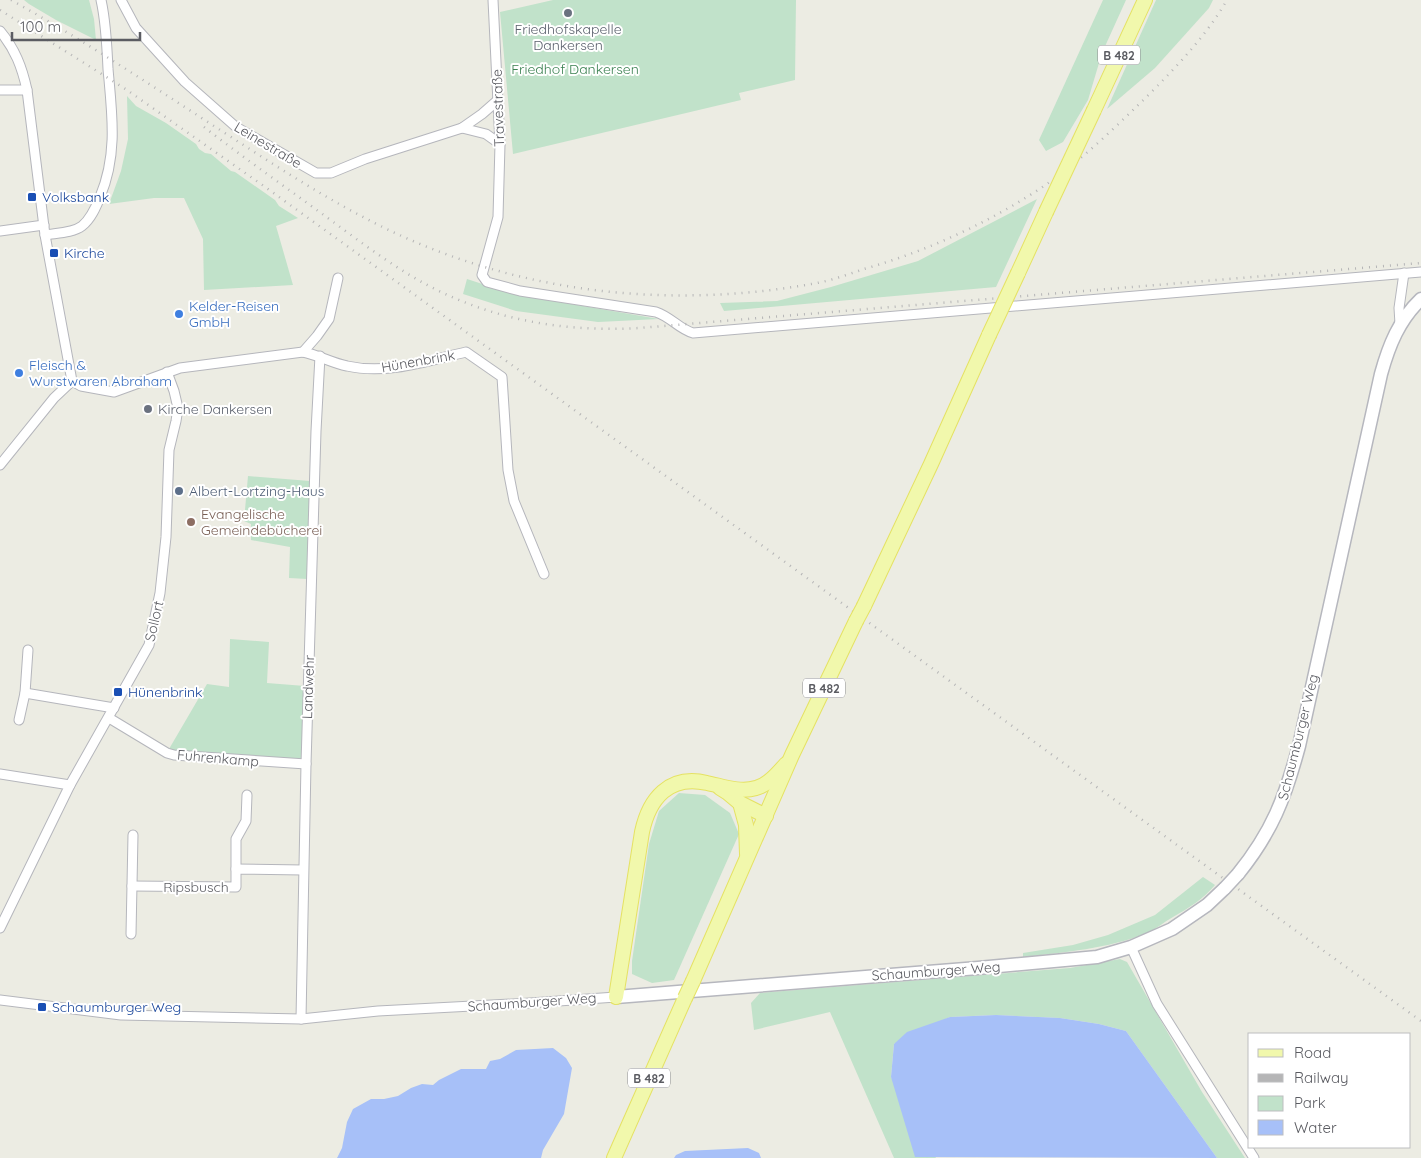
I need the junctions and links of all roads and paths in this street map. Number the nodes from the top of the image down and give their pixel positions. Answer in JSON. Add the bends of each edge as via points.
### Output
{"nodes":[{"id":1,"x":101,"y":0,"type":"edge"},
{"id":2,"x":121,"y":0,"type":"edge"},
{"id":3,"x":493,"y":0,"type":"edge"},
{"id":4,"x":1145,"y":0,"type":"edge"},
{"id":5,"x":0,"y":31,"type":"edge"},
{"id":6,"x":0,"y":90,"type":"edge"},
{"id":7,"x":27,"y":90,"type":"junction"},
{"id":8,"x":498,"y":100,"type":"junction"},
{"id":9,"x":462,"y":128,"type":"junction"},
{"id":10,"x":500,"y":144,"type":"junction"},
{"id":11,"x":44,"y":225,"type":"junction"},
{"id":12,"x":0,"y":231,"type":"edge"},
{"id":13,"x":45,"y":235,"type":"junction"},
{"id":14,"x":1421,"y":272,"type":"edge"},
{"id":15,"x":1404,"y":273,"type":"junction"},
{"id":16,"x":338,"y":278,"type":"dead end"},
{"id":17,"x":1421,"y":299,"type":"edge"},
{"id":18,"x":1400,"y":324,"type":"junction"},
{"id":19,"x":303,"y":352,"type":"junction"},
{"id":20,"x":320,"y":356,"type":"junction"},
{"id":21,"x":167,"y":372,"type":"junction"},
{"id":22,"x":72,"y":381,"type":"junction"},
{"id":23,"x":0,"y":464,"type":"edge"},
{"id":24,"x":544,"y":574,"type":"dead end"},
{"id":25,"x":28,"y":650,"type":"dead end"},
{"id":26,"x":25,"y":693,"type":"junction"},
{"id":27,"x":114,"y":708,"type":"junction"},
{"id":28,"x":109,"y":718,"type":"junction"},
{"id":29,"x":19,"y":720,"type":"dead end"},
{"id":30,"x":792,"y":755,"type":"junction"},
{"id":31,"x":306,"y":764,"type":"junction"},
{"id":32,"x":0,"y":774,"type":"edge"},
{"id":33,"x":70,"y":785,"type":"junction"},
{"id":34,"x":715,"y":786,"type":"junction"},
{"id":35,"x":738,"y":789,"type":"junction"},
{"id":36,"x":247,"y":795,"type":"dead end"},
{"id":37,"x":740,"y":803,"type":"junction"},
{"id":38,"x":768,"y":810,"type":"junction"},
{"id":39,"x":133,"y":835,"type":"dead end"},
{"id":40,"x":747,"y":860,"type":"junction"},
{"id":41,"x":236,"y":870,"type":"junction"},
{"id":42,"x":304,"y":870,"type":"junction"},
{"id":43,"x":132,"y":886,"type":"junction"},
{"id":44,"x":0,"y":928,"type":"edge"},
{"id":45,"x":131,"y":934,"type":"dead end"},
{"id":46,"x":1131,"y":947,"type":"junction"},
{"id":47,"x":616,"y":996,"type":"junction"},
{"id":48,"x":0,"y":1000,"type":"edge"},
{"id":49,"x":301,"y":1019,"type":"junction"},
{"id":50,"x":614,"y":1158,"type":"edge"},
{"id":51,"x":1254,"y":1158,"type":"edge"}],
"edges":[{"from":1,"to":13,"type":"street","via":[[113,140],[111,164],[97,205],[87,221],[80,227]]},
{"from":2,"to":9,"type":"street","name":"Leinestraße","via":[[136,28],[185,82],[236,128],[316,173],[331,173]]},
{"from":3,"to":8,"type":"street","name":"Travestraße"},
{"from":4,"to":30,"type":"main road","number":"B 482","bridge":true,"via":[[931,464]]},
{"from":5,"to":7,"type":"street","via":[[16,52]]},
{"from":6,"to":7,"type":"street"},
{"from":7,"to":11,"type":"street"},
{"from":8,"to":9,"type":"street","name":"Leinestraße"},
{"from":8,"to":10,"type":"street","name":"Travestraße"},
{"from":9,"to":10,"type":"street","via":[[486,134]]},
{"from":10,"to":15,"type":"street","name":"Travestraße","via":[[498,216],[482,275],[487,282],[520,291],[656,312],[664,314],[684,331],[693,333]]},
{"from":11,"to":12,"type":"street"},
{"from":11,"to":13,"type":"street"},
{"from":13,"to":22,"type":"street"},
{"from":14,"to":15,"type":"street"},
{"from":15,"to":18,"type":"street"},
{"from":16,"to":19,"type":"street","via":[[329,319]]},
{"from":17,"to":18,"type":"street","name":"Schaumburger Weg"},
{"from":18,"to":46,"type":"street","name":"Schaumburger Weg","bridge":true,"via":[[1381,374],[1299,746],[1282,802],[1255,853],[1225,888],[1172,929]]},
{"from":19,"to":20,"type":"street","name":"Hünenbrink"},
{"from":19,"to":21,"type":"street","name":"Hünenbrink"},
{"from":20,"to":24,"type":"street","name":"Hünenbrink","via":[[347,366],[380,370],[466,352],[502,377],[508,470],[514,501]]},
{"from":20,"to":31,"type":"street","name":"Landwehr"},
{"from":21,"to":22,"type":"street","name":"Hünenbrink","via":[[114,392],[81,386]]},
{"from":21,"to":27,"type":"street","name":"Sollort","via":[[178,408],[169,450],[160,593],[149,645]]},
{"from":22,"to":23,"type":"street"},
{"from":25,"to":26,"type":"street"},
{"from":26,"to":27,"type":"street"},
{"from":26,"to":29,"type":"street"},
{"from":27,"to":28,"type":"street","name":"Sollort"},
{"from":28,"to":31,"type":"street","name":"Fuhrenkamp","via":[[174,755]]},
{"from":28,"to":33,"type":"street","name":"Sollort"},
{"from":30,"to":35,"type":"main road","via":[[765,784],[749,790]]},
{"from":30,"to":38,"type":"main road","number":"B 482"},
{"from":31,"to":42,"type":"street","name":"Landwehr"},
{"from":32,"to":33,"type":"street"},
{"from":33,"to":44,"type":"street","name":"Sollort"},
{"from":34,"to":35,"type":"main road"},
{"from":34,"to":37,"type":"main road"},
{"from":34,"to":47,"type":"main road","via":[[690,781],[673,785],[659,795],[645,815]]},
{"from":35,"to":38,"type":"main road"},
{"from":36,"to":41,"type":"street","via":[[246,821],[236,839]]},
{"from":37,"to":38,"type":"main road"},
{"from":37,"to":40,"type":"main road","via":[[746,825]]},
{"from":38,"to":40,"type":"main road","number":"B 482"},
{"from":39,"to":43,"type":"street"},
{"from":40,"to":50,"type":"main road","number":"B 482","bridge":true},
{"from":41,"to":42,"type":"street","name":"Ripsbusch"},
{"from":41,"to":43,"type":"street","name":"Ripsbusch","via":[[236,887]]},
{"from":42,"to":49,"type":"street","name":"Landwehr"},
{"from":43,"to":45,"type":"street"},
{"from":46,"to":47,"type":"street","name":"Schaumburger Weg","via":[[1096,957],[1060,962]]},
{"from":46,"to":51,"type":"street","via":[[1157,1004]]},
{"from":47,"to":49,"type":"street","name":"Schaumburger Weg"},
{"from":48,"to":49,"type":"street","name":"Schaumburger Weg","via":[[121,1015]]}]}
